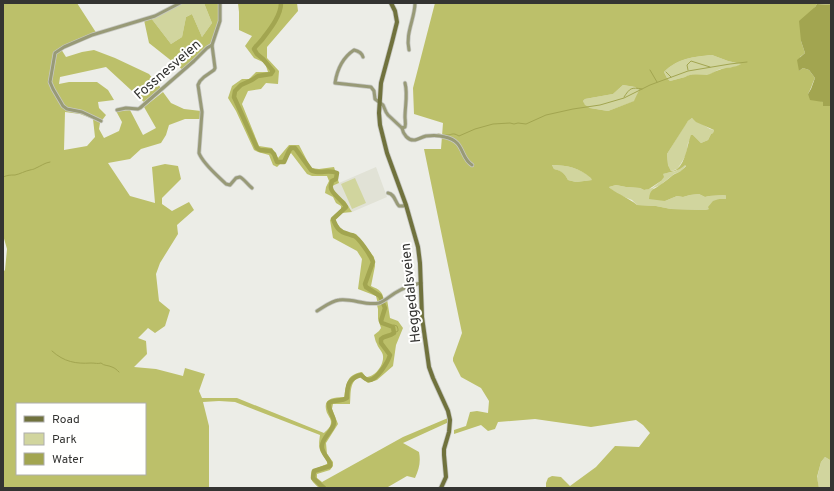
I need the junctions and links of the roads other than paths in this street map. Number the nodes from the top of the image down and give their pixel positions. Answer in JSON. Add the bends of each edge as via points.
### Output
{"nodes":[{"id":1,"x":180,"y":3,"type":"edge"},
{"id":2,"x":220,"y":3,"type":"edge"},
{"id":3,"x":391,"y":3,"type":"edge"},
{"id":4,"x":415,"y":3,"type":"edge"},
{"id":5,"x":212,"y":45,"type":"junction"},
{"id":6,"x":409,"y":50,"type":"dead end"},
{"id":7,"x":363,"y":57,"type":"dead end"},
{"id":8,"x":405,"y":83,"type":"dead end"},
{"id":9,"x":379,"y":103,"type":"junction"},
{"id":10,"x":117,"y":110,"type":"dead end"},
{"id":11,"x":100,"y":121,"type":"dead end"},
{"id":12,"x":402,"y":128,"type":"junction"},
{"id":13,"x":472,"y":165,"type":"dead end"},
{"id":14,"x":252,"y":188,"type":"dead end"},
{"id":15,"x":388,"y":193,"type":"dead end"},
{"id":16,"x":406,"y":205,"type":"junction"},
{"id":17,"x":421,"y":283,"type":"junction"},
{"id":18,"x":317,"y":311,"type":"dead end"},
{"id":19,"x":441,"y":488,"type":"edge"}],
"edges":[{"from":1,"to":11,"type":"street","via":[[155,16],[92,35],[55,53],[50,82],[62,105]]},
{"from":2,"to":5,"type":"street","name":"Fossnesveien","via":[[220,21]]},
{"from":3,"to":9,"type":"main road","name":"Heggedalsveien","via":[[397,22],[382,78]]},
{"from":4,"to":6,"type":"street","via":[[408,40]]},
{"from":5,"to":10,"type":"street","name":"Fossnesveien","via":[[138,109]]},
{"from":5,"to":14,"type":"street","via":[[215,68],[198,85],[202,112],[199,153],[204,162],[226,184],[230,185],[240,177]]},
{"from":7,"to":9,"type":"street","via":[[360,52],[354,50],[346,56],[335,84],[372,87],[375,99]]},
{"from":8,"to":12,"type":"street","via":[[406,124]]},
{"from":9,"to":12,"type":"street"},
{"from":9,"to":16,"type":"main road","name":"Heggedalsveien","via":[[380,125],[387,153]]},
{"from":12,"to":13,"type":"street","via":[[411,140],[429,135],[450,138],[462,149]]},
{"from":15,"to":16,"type":"street","via":[[399,206]]},
{"from":16,"to":17,"type":"main road","name":"Heggedalsveien","via":[[419,252]]},
{"from":17,"to":18,"type":"street","via":[[402,289],[382,301],[372,303],[339,300]]},
{"from":17,"to":19,"type":"main road","name":"Heggedalsveien","via":[[422,318],[430,367],[450,420],[444,454],[446,477]]}]}
